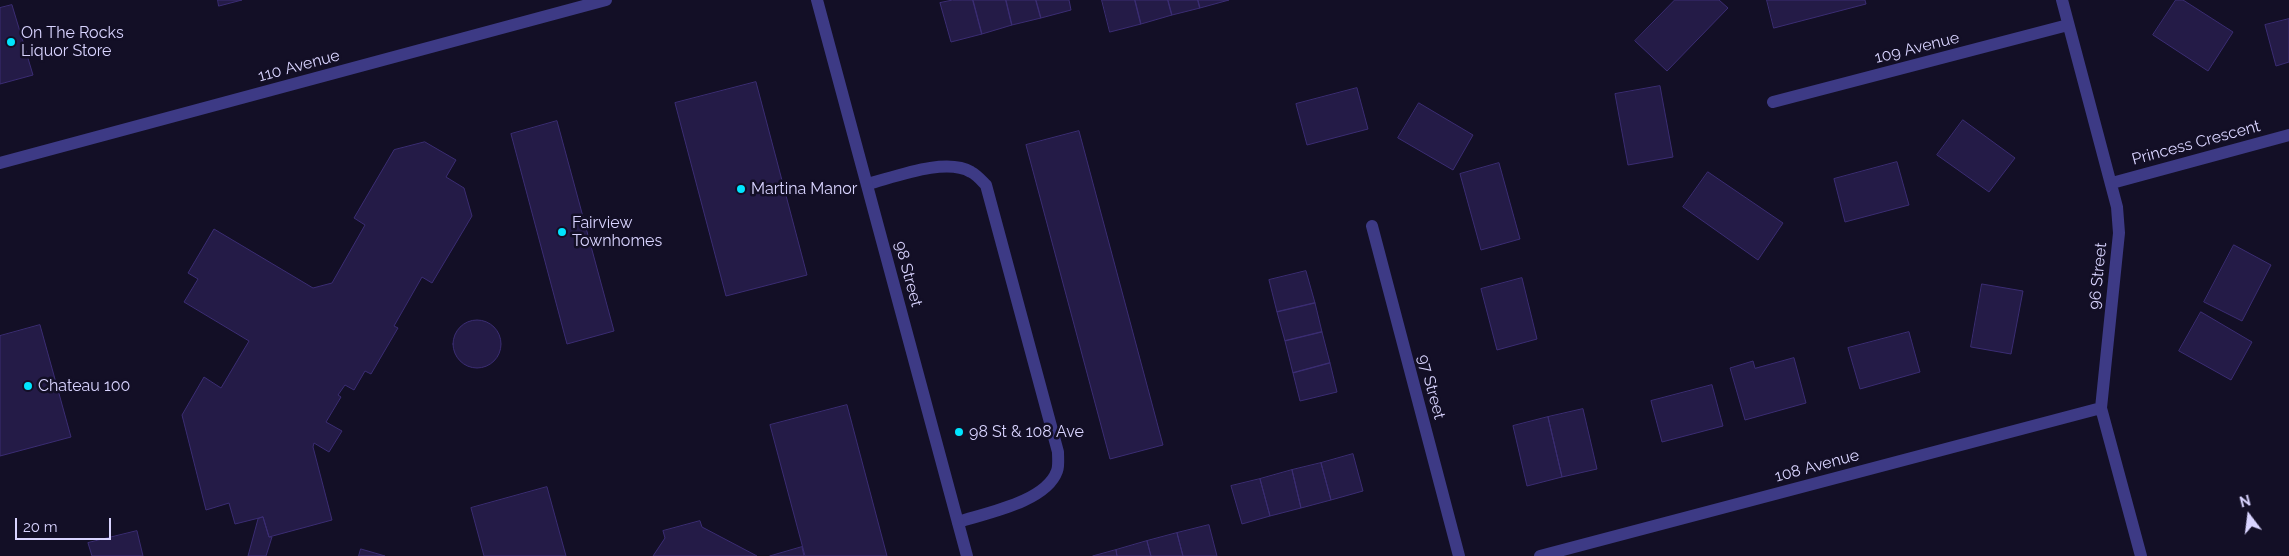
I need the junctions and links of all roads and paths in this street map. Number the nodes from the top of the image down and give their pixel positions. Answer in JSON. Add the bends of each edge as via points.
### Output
{"nodes":[{"id":1,"x":606,"y":0,"type":"edge"},
{"id":2,"x":817,"y":0,"type":"edge"},
{"id":3,"x":2062,"y":0,"type":"edge"},
{"id":4,"x":2068,"y":25,"type":"junction"},
{"id":5,"x":1773,"y":102,"type":"dead end"},
{"id":6,"x":2289,"y":135,"type":"edge"},
{"id":7,"x":0,"y":163,"type":"edge"},
{"id":8,"x":2112,"y":183,"type":"junction"},
{"id":9,"x":868,"y":184,"type":"junction"},
{"id":10,"x":1372,"y":226,"type":"dead end"},
{"id":11,"x":2101,"y":408,"type":"junction"},
{"id":12,"x":958,"y":522,"type":"junction"},
{"id":13,"x":967,"y":556,"type":"edge"},
{"id":14,"x":1459,"y":556,"type":"edge"},
{"id":15,"x":1540,"y":556,"type":"edge"},
{"id":16,"x":2142,"y":556,"type":"edge"}],
"edges":[{"from":1,"to":7,"type":"street","name":"110 Avenue"},
{"from":2,"to":9,"type":"street","name":"98 Street"},
{"from":3,"to":4,"type":"street","name":"96 Street"},
{"from":4,"to":5,"type":"street","name":"109 Avenue"},
{"from":4,"to":8,"type":"street","name":"96 Street"},
{"from":6,"to":8,"type":"street","name":"Princess Crescent"},
{"from":8,"to":11,"type":"street","name":"96 Street","via":[[2119,233]]},
{"from":9,"to":12,"type":"street","name":"98 Street"},
{"from":9,"to":12,"type":"street","via":[[952,166],[971,172],[986,185],[1058,452],[1057,471],[1047,488],[1027,499]]},
{"from":10,"to":14,"type":"street","name":"97 Street"},
{"from":11,"to":15,"type":"street","name":"108 Avenue"},
{"from":11,"to":16,"type":"street","name":"96 Street"},
{"from":12,"to":13,"type":"street","name":"98 Street"}]}
